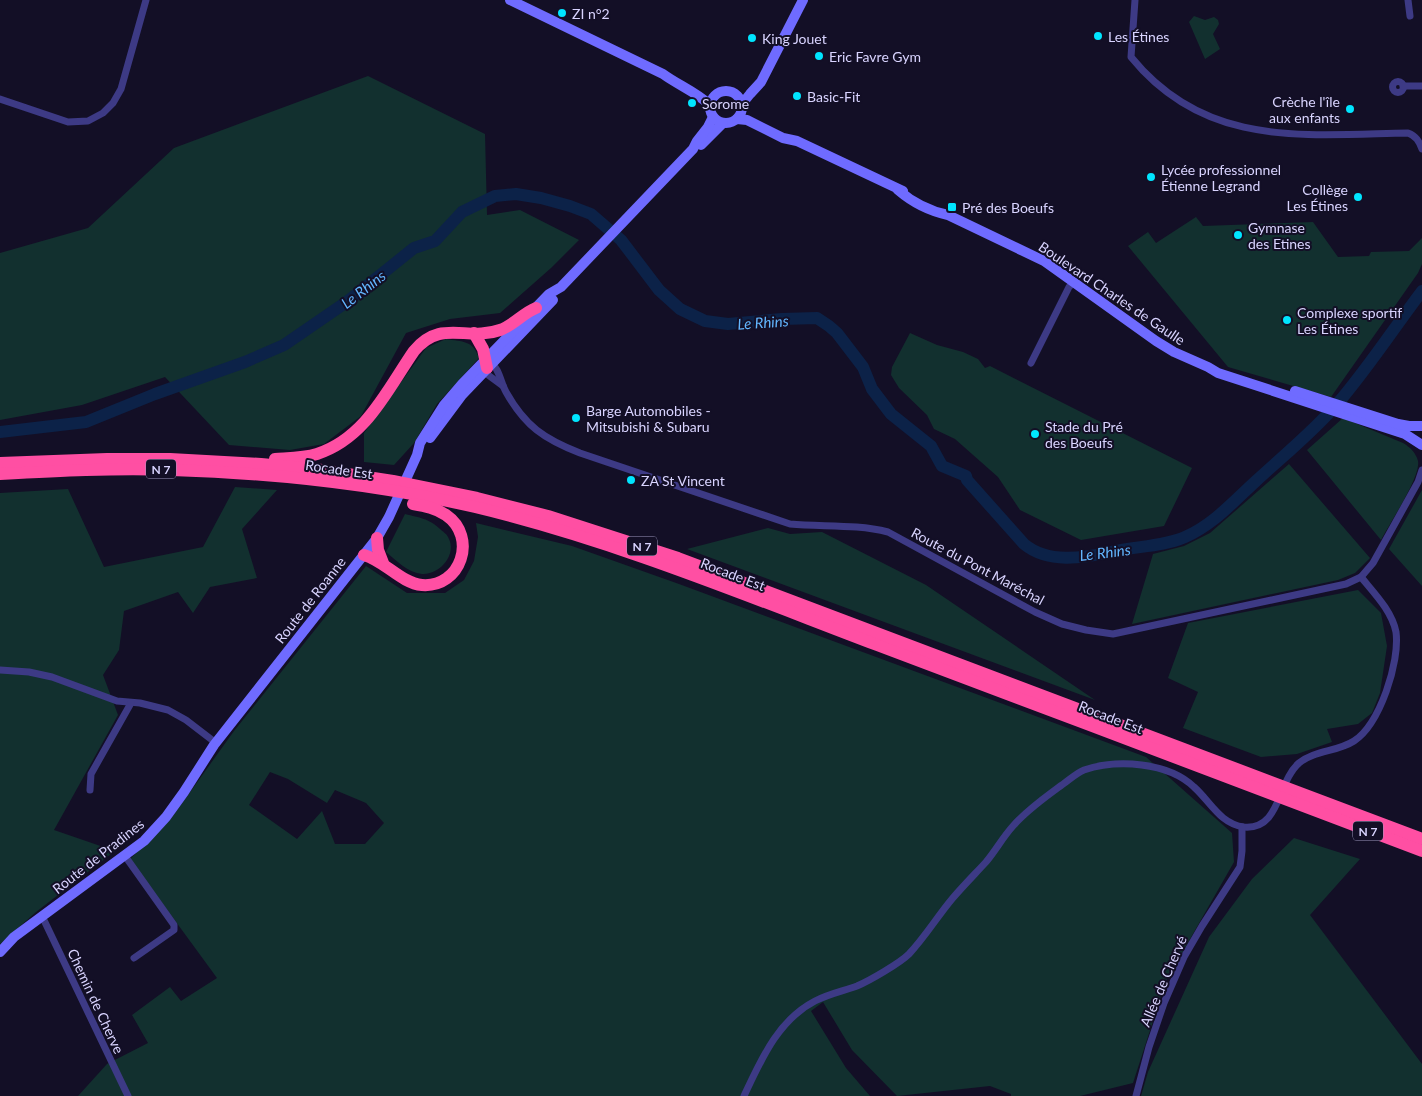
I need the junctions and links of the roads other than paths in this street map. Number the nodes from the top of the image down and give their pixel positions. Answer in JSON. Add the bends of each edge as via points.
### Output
{"nodes":[{"id":1,"x":146,"y":0,"type":"edge"},
{"id":2,"x":510,"y":0,"type":"edge"},
{"id":3,"x":803,"y":0,"type":"edge"},
{"id":4,"x":1135,"y":0,"type":"edge"},
{"id":5,"x":1408,"y":0,"type":"edge"},
{"id":6,"x":1410,"y":16,"type":"dead end"},
{"id":7,"x":767,"y":69,"type":"junction"},
{"id":8,"x":663,"y":74,"type":"junction"},
{"id":9,"x":1403,"y":86,"type":"dead end"},
{"id":10,"x":1422,"y":86,"type":"edge"},
{"id":11,"x":717,"y":93,"type":"junction"},
{"id":12,"x":734,"y":93,"type":"junction"},
{"id":13,"x":0,"y":100,"type":"edge"},
{"id":14,"x":710,"y":105,"type":"junction"},
{"id":15,"x":742,"y":105,"type":"junction"},
{"id":16,"x":713,"y":117,"type":"junction"},
{"id":17,"x":737,"y":119,"type":"junction"},
{"id":18,"x":722,"y":123,"type":"junction"},
{"id":19,"x":797,"y":141,"type":"junction"},
{"id":20,"x":1422,"y":148,"type":"edge"},
{"id":21,"x":693,"y":149,"type":"junction"},
{"id":22,"x":1074,"y":282,"type":"junction"},
{"id":23,"x":561,"y":287,"type":"junction"},
{"id":24,"x":536,"y":308,"type":"junction"},
{"id":25,"x":474,"y":333,"type":"junction"},
{"id":26,"x":1031,"y":363,"type":"dead end"},
{"id":27,"x":486,"y":365,"type":"junction"},
{"id":28,"x":503,"y":386,"type":"junction"},
{"id":29,"x":1356,"y":414,"type":"junction"},
{"id":30,"x":1422,"y":426,"type":"edge"},
{"id":31,"x":1422,"y":437,"type":"edge"},
{"id":32,"x":1422,"y":444,"type":"edge"},
{"id":33,"x":0,"y":464,"type":"edge"},
{"id":34,"x":261,"y":464,"type":"junction"},
{"id":35,"x":1422,"y":470,"type":"edge"},
{"id":36,"x":0,"y":474,"type":"edge"},
{"id":37,"x":1420,"y":480,"type":"edge"},
{"id":38,"x":322,"y":481,"type":"junction"},
{"id":39,"x":377,"y":538,"type":"junction"},
{"id":40,"x":364,"y":555,"type":"junction"},
{"id":41,"x":382,"y":563,"type":"junction"},
{"id":42,"x":1361,"y":577,"type":"junction"},
{"id":43,"x":0,"y":670,"type":"edge"},
{"id":44,"x":131,"y":703,"type":"junction"},
{"id":45,"x":216,"y":743,"type":"junction"},
{"id":46,"x":1250,"y":780,"type":"junction"},
{"id":47,"x":90,"y":790,"type":"dead end"},
{"id":48,"x":1317,"y":805,"type":"junction"},
{"id":49,"x":1242,"y":827,"type":"junction"},
{"id":50,"x":1422,"y":839,"type":"edge"},
{"id":51,"x":1422,"y":851,"type":"edge"},
{"id":52,"x":125,"y":856,"type":"junction"},
{"id":53,"x":42,"y":916,"type":"junction"},
{"id":54,"x":0,"y":952,"type":"edge"},
{"id":55,"x":134,"y":958,"type":"dead end"},
{"id":56,"x":128,"y":1096,"type":"edge"},
{"id":57,"x":744,"y":1096,"type":"edge"},
{"id":58,"x":1136,"y":1096,"type":"edge"}],
"edges":[{"from":1,"to":13,"type":"street","via":[[120,90],[104,113],[88,120],[68,122]]},
{"from":2,"to":8,"type":"street"},
{"from":3,"to":7,"type":"street"},
{"from":4,"to":20,"type":"street","via":[[1131,57],[1167,93],[1206,116],[1255,131],[1321,135],[1408,133],[1418,140]]},
{"from":5,"to":6,"type":"street"},
{"from":7,"to":12,"type":"street","via":[[747,88]]},
{"from":7,"to":15,"type":"street"},
{"from":8,"to":11,"type":"street"},
{"from":8,"to":14,"type":"street"},
{"from":9,"to":10,"type":"street"},
{"from":11,"to":12,"type":"street"},
{"from":11,"to":14,"type":"street"},
{"from":12,"to":15,"type":"street"},
{"from":14,"to":16,"type":"street"},
{"from":15,"to":17,"type":"street"},
{"from":15,"to":19,"type":"street","name":"Boulevard Charles de Gaulle","via":[[752,115]]},
{"from":16,"to":18,"type":"street"},
{"from":16,"to":21,"type":"street"},
{"from":17,"to":18,"type":"street"},
{"from":17,"to":19,"type":"street","name":"Boulevard Charles de Gaulle","via":[[747,120],[783,138]]},
{"from":18,"to":21,"type":"street"},
{"from":19,"to":22,"type":"street","name":"Boulevard Charles de Gaulle","via":[[898,190],[937,213],[948,214],[1044,261]]},
{"from":21,"to":23,"type":"street"},
{"from":22,"to":26,"type":"street"},
{"from":22,"to":29,"type":"street","name":"Boulevard Charles de Gaulle","via":[[1156,341],[1218,373]]},
{"from":23,"to":24,"type":"street"},
{"from":23,"to":27,"type":"street","via":[[554,299]]},
{"from":24,"to":25,"type":"highway","via":[[500,330]]},
{"from":24,"to":27,"type":"street"},
{"from":25,"to":27,"type":"highway","via":[[479,339]]},
{"from":25,"to":34,"type":"highway","via":[[442,332],[423,341],[367,420],[341,443],[315,454]]},
{"from":27,"to":28,"type":"street","name":"Route du Pont Maréchal"},
{"from":27,"to":28,"type":"street","name":"Route du Pont Maréchal","via":[[498,371]]},
{"from":27,"to":39,"type":"street","name":"Route de Roanne","via":[[417,455]]},
{"from":28,"to":42,"type":"street","name":"Route du Pont Maréchal","via":[[524,418],[555,444],[790,524],[851,526],[888,532],[1035,612],[1086,630],[1113,634],[1346,584]]},
{"from":29,"to":30,"type":"street","name":"Boulevard Charles de Gaulle"},
{"from":29,"to":32,"type":"street","name":"Boulevard Charles de Gaulle"},
{"from":31,"to":32,"type":"street"},
{"from":33,"to":34,"type":"highway","name":"Rocade Est","number":"N 7","via":[[152,459]]},
{"from":34,"to":46,"type":"highway","name":"Rocade Est","number":"N 7","via":[[393,481],[477,498],[613,536],[678,558]]},
{"from":35,"to":37,"type":"street"},
{"from":36,"to":38,"type":"highway","name":"Rocade Est","number":"N 7","via":[[169,470],[232,472]]},
{"from":37,"to":42,"type":"street","via":[[1373,563]]},
{"from":38,"to":41,"type":"highway","via":[[337,489],[430,508],[447,516],[460,529],[464,546],[460,562],[441,582],[414,583]]},
{"from":38,"to":46,"type":"highway","name":"Rocade Est","number":"N 7","via":[[473,507],[608,545]]},
{"from":39,"to":40,"type":"street","name":"Route de Roanne"},
{"from":39,"to":41,"type":"highway"},
{"from":40,"to":41,"type":"highway"},
{"from":40,"to":45,"type":"street","name":"Route de Roanne"},
{"from":42,"to":49,"type":"street","via":[[1387,609],[1396,632],[1395,659],[1378,712],[1357,739],[1340,749],[1315,754],[1298,764],[1287,778],[1276,809],[1265,821]]},
{"from":43,"to":44,"type":"street","via":[[52,677]]},
{"from":44,"to":45,"type":"street","via":[[168,710]]},
{"from":44,"to":47,"type":"street","via":[[91,774]]},
{"from":45,"to":52,"type":"street","name":"Route de Pradines","via":[[166,817]]},
{"from":46,"to":48,"type":"highway","name":"Rocade Est","number":"N 7"},
{"from":48,"to":50,"type":"highway","name":"Rocade Est","number":"N 7"},
{"from":48,"to":51,"type":"highway","name":"Rocade Est","number":"N 7"},
{"from":49,"to":57,"type":"street","via":[[1223,818],[1186,780],[1156,767],[1119,763],[1083,771],[1034,805],[1012,827],[906,956],[860,984],[816,1000],[799,1010],[777,1034]]},
{"from":49,"to":58,"type":"street","name":"Allée de Chervé","via":[[1240,867],[1184,957],[1164,1003]]},
{"from":52,"to":53,"type":"street","name":"Route de Pradines"},
{"from":52,"to":55,"type":"street","via":[[174,925],[169,935]]},
{"from":53,"to":54,"type":"street","name":"Route de Pradines"},
{"from":53,"to":56,"type":"street","name":"Chemin de Cherve"}]}
